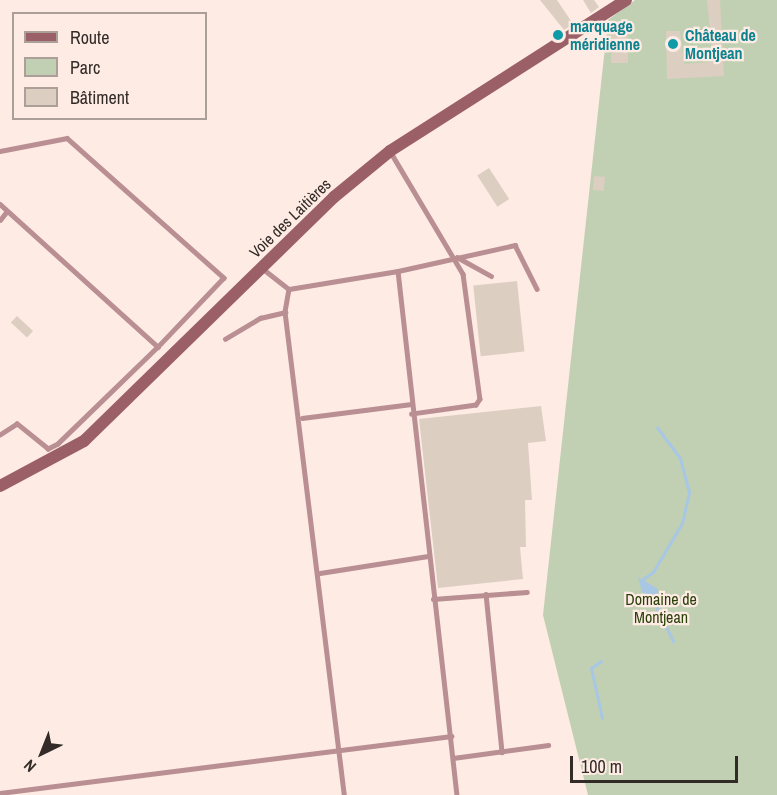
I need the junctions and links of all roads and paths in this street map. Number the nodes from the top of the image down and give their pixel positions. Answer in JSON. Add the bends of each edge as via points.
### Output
{"nodes":[{"id":1,"x":626,"y":0,"type":"edge"},
{"id":2,"x":0,"y":151,"type":"edge"},
{"id":3,"x":390,"y":151,"type":"junction"},
{"id":4,"x":0,"y":204,"type":"edge"},
{"id":5,"x":8,"y":211,"type":"junction"},
{"id":6,"x":0,"y":220,"type":"edge"},
{"id":7,"x":456,"y":257,"type":"junction"},
{"id":8,"x":262,"y":268,"type":"junction"},
{"id":9,"x":398,"y":271,"type":"junction"},
{"id":10,"x":491,"y":276,"type":"dead end"},
{"id":11,"x":289,"y":289,"type":"junction"},
{"id":12,"x":537,"y":289,"type":"dead end"},
{"id":13,"x":285,"y":312,"type":"junction"},
{"id":14,"x":225,"y":339,"type":"dead end"},
{"id":15,"x":158,"y":347,"type":"junction"},
{"id":16,"x":411,"y":404,"type":"junction"},
{"id":17,"x":412,"y":414,"type":"junction"},
{"id":18,"x":302,"y":418,"type":"junction"},
{"id":19,"x":0,"y":435,"type":"edge"},
{"id":20,"x":0,"y":486,"type":"edge"},
{"id":21,"x":428,"y":556,"type":"junction"},
{"id":22,"x":320,"y":573,"type":"junction"},
{"id":23,"x":527,"y":592,"type":"dead end"},
{"id":24,"x":486,"y":594,"type":"junction"},
{"id":25,"x":434,"y":599,"type":"junction"},
{"id":26,"x":451,"y":736,"type":"junction"},
{"id":27,"x":548,"y":745,"type":"dead end"},
{"id":28,"x":339,"y":750,"type":"junction"},
{"id":29,"x":502,"y":752,"type":"junction"},
{"id":30,"x":453,"y":758,"type":"junction"},
{"id":31,"x":0,"y":792,"type":"edge"},
{"id":32,"x":344,"y":795,"type":"edge"},
{"id":33,"x":457,"y":795,"type":"edge"}],
"edges":[{"from":1,"to":3,"type":"street","name":"Voie des Laitières"},
{"from":2,"to":15,"type":"lane","via":[[67,138],[224,278]]},
{"from":3,"to":7,"type":"lane"},
{"from":3,"to":8,"type":"street","name":"Voie des Laitières"},
{"from":4,"to":5,"type":"lane"},
{"from":5,"to":6,"type":"lane"},
{"from":5,"to":15,"type":"lane"},
{"from":7,"to":9,"type":"lane"},
{"from":7,"to":10,"type":"lane"},
{"from":7,"to":12,"type":"lane","via":[[515,245]]},
{"from":7,"to":17,"type":"lane","via":[[464,274],[480,399],[477,405]]},
{"from":8,"to":11,"type":"lane"},
{"from":8,"to":20,"type":"street","name":"Voie des Laitières","via":[[84,441]]},
{"from":9,"to":11,"type":"lane"},
{"from":9,"to":16,"type":"lane"},
{"from":11,"to":13,"type":"lane"},
{"from":13,"to":14,"type":"lane","via":[[260,318]]},
{"from":13,"to":18,"type":"lane"},
{"from":15,"to":19,"type":"lane","via":[[58,444],[48,448],[17,424]]},
{"from":16,"to":17,"type":"lane"},
{"from":16,"to":18,"type":"lane"},
{"from":17,"to":21,"type":"lane"},
{"from":18,"to":22,"type":"lane"},
{"from":21,"to":22,"type":"lane"},
{"from":21,"to":25,"type":"lane"},
{"from":22,"to":28,"type":"lane"},
{"from":23,"to":24,"type":"lane"},
{"from":24,"to":25,"type":"lane"},
{"from":24,"to":29,"type":"lane"},
{"from":25,"to":26,"type":"lane"},
{"from":26,"to":28,"type":"lane"},
{"from":26,"to":30,"type":"lane"},
{"from":27,"to":29,"type":"lane"},
{"from":28,"to":31,"type":"lane"},
{"from":28,"to":32,"type":"lane"},
{"from":29,"to":30,"type":"lane"},
{"from":30,"to":33,"type":"lane"}]}
